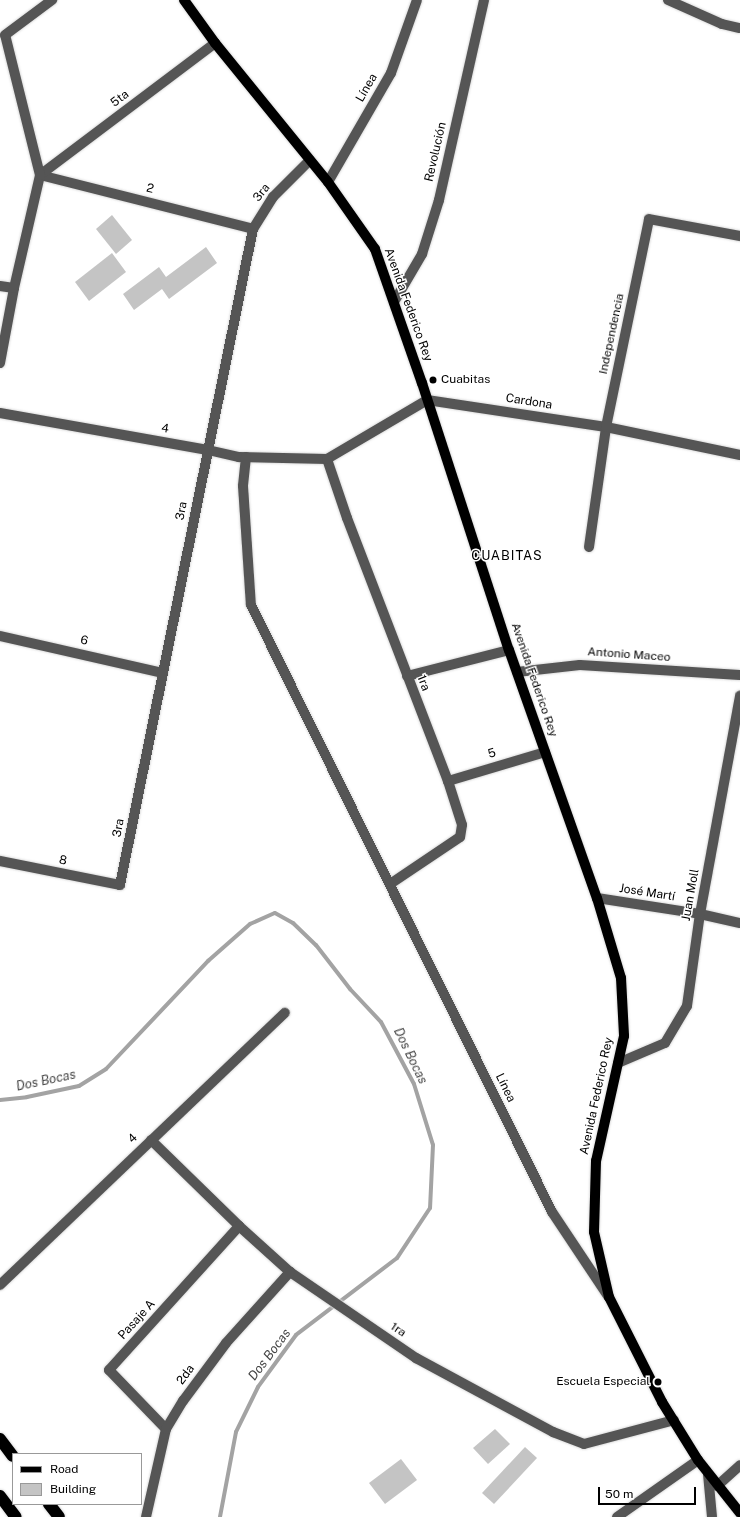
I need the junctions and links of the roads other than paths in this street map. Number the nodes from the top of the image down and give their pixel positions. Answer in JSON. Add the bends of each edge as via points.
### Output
{"nodes":[{"id":1,"x":52,"y":0,"type":"edge"},
{"id":2,"x":417,"y":0,"type":"edge"},
{"id":3,"x":484,"y":0,"type":"edge"},
{"id":4,"x":668,"y":0,"type":"edge"},
{"id":5,"x":188,"y":2,"type":"edge"},
{"id":6,"x":740,"y":28,"type":"edge"},
{"id":7,"x":215,"y":43,"type":"junction"},
{"id":8,"x":310,"y":160,"type":"junction"},
{"id":9,"x":40,"y":175,"type":"junction"},
{"id":10,"x":328,"y":182,"type":"junction"},
{"id":11,"x":253,"y":229,"type":"junction"},
{"id":12,"x":740,"y":236,"type":"edge"},
{"id":13,"x":0,"y":286,"type":"edge"},
{"id":14,"x":14,"y":288,"type":"junction"},
{"id":15,"x":394,"y":302,"type":"junction"},
{"id":16,"x":0,"y":363,"type":"edge"},
{"id":17,"x":427,"y":400,"type":"junction"},
{"id":18,"x":0,"y":413,"type":"edge"},
{"id":19,"x":606,"y":427,"type":"junction"},
{"id":20,"x":208,"y":450,"type":"junction"},
{"id":21,"x":740,"y":455,"type":"edge"},
{"id":22,"x":246,"y":457,"type":"junction"},
{"id":23,"x":327,"y":459,"type":"junction"},
{"id":24,"x":589,"y":547,"type":"dead end"},
{"id":25,"x":0,"y":636,"type":"edge"},
{"id":26,"x":509,"y":650,"type":"junction"},
{"id":27,"x":517,"y":672,"type":"junction"},
{"id":28,"x":163,"y":673,"type":"junction"},
{"id":29,"x":740,"y":675,"type":"edge"},
{"id":30,"x":407,"y":676,"type":"junction"},
{"id":31,"x":740,"y":696,"type":"edge"},
{"id":32,"x":545,"y":752,"type":"junction"},
{"id":33,"x":448,"y":782,"type":"junction"},
{"id":34,"x":0,"y":861,"type":"edge"},
{"id":35,"x":390,"y":884,"type":"junction"},
{"id":36,"x":120,"y":885,"type":"joint"},
{"id":37,"x":597,"y":898,"type":"junction"},
{"id":38,"x":700,"y":914,"type":"junction"},
{"id":39,"x":740,"y":923,"type":"edge"},
{"id":40,"x":285,"y":1013,"type":"dead end"},
{"id":41,"x":618,"y":1063,"type":"junction"},
{"id":42,"x":151,"y":1140,"type":"junction"},
{"id":43,"x":239,"y":1226,"type":"junction"},
{"id":44,"x":290,"y":1272,"type":"junction"},
{"id":45,"x":0,"y":1285,"type":"edge"},
{"id":46,"x":609,"y":1297,"type":"junction"},
{"id":47,"x":674,"y":1420,"type":"junction"},
{"id":48,"x":166,"y":1429,"type":"junction"},
{"id":49,"x":0,"y":1439,"type":"edge"},
{"id":50,"x":12,"y":1455,"type":"edge"},
{"id":51,"x":698,"y":1460,"type":"junction"},
{"id":52,"x":740,"y":1465,"type":"edge"},
{"id":53,"x":708,"y":1474,"type":"junction"},
{"id":54,"x":717,"y":1486,"type":"junction"},
{"id":55,"x":0,"y":1496,"type":"edge"},
{"id":56,"x":50,"y":1505,"type":"edge"},
{"id":57,"x":740,"y":1513,"type":"edge"},
{"id":58,"x":16,"y":1517,"type":"edge"},
{"id":59,"x":59,"y":1517,"type":"edge"},
{"id":60,"x":146,"y":1517,"type":"edge"},
{"id":61,"x":617,"y":1517,"type":"edge"},
{"id":62,"x":712,"y":1517,"type":"edge"}],
"edges":[{"from":1,"to":9,"type":"street","via":[[4,35]]},
{"from":2,"to":10,"type":"street","name":"Línea","via":[[391,73]]},
{"from":3,"to":15,"type":"street","name":"Revolución","via":[[439,200],[422,254]]},
{"from":4,"to":6,"type":"street","via":[[722,24]]},
{"from":5,"to":7,"type":"main road","name":"Avenida Federico Rey"},
{"from":7,"to":8,"type":"main road","name":"Avenida Federico Rey"},
{"from":7,"to":9,"type":"street","name":"5ta"},
{"from":8,"to":10,"type":"main road","name":"Avenida Federico Rey"},
{"from":8,"to":11,"type":"street","name":"3ra","via":[[273,197]]},
{"from":9,"to":11,"type":"street","name":"2"},
{"from":9,"to":14,"type":"street"},
{"from":10,"to":15,"type":"main road","name":"Avenida Federico Rey","via":[[375,249]]},
{"from":11,"to":20,"type":"street","name":"3ra"},
{"from":12,"to":19,"type":"street","name":"Independencia","via":[[648,219]]},
{"from":13,"to":14,"type":"street"},
{"from":14,"to":16,"type":"street"},
{"from":15,"to":17,"type":"main road","name":"Avenida Federico Rey"},
{"from":17,"to":19,"type":"street","name":"Cardona"},
{"from":17,"to":23,"type":"street"},
{"from":17,"to":26,"type":"main road","name":"Avenida Federico Rey"},
{"from":18,"to":20,"type":"street","name":"4"},
{"from":19,"to":21,"type":"street","name":"Cardona"},
{"from":19,"to":24,"type":"street","name":"Independencia"},
{"from":20,"to":22,"type":"street","name":"4"},
{"from":20,"to":28,"type":"street","name":"3ra"},
{"from":22,"to":23,"type":"street","name":"4"},
{"from":22,"to":35,"type":"street","name":"Línea","via":[[243,486],[251,605]]},
{"from":23,"to":30,"type":"street","name":"1ra"},
{"from":25,"to":28,"type":"street","name":"6"},
{"from":26,"to":27,"type":"main road","name":"Avenida Federico Rey"},
{"from":26,"to":30,"type":"street"},
{"from":27,"to":29,"type":"street","name":"Antonio Maceo","via":[[580,665]]},
{"from":27,"to":32,"type":"main road","name":"Avenida Federico Rey"},
{"from":28,"to":36,"type":"street","name":"3ra"},
{"from":30,"to":33,"type":"street","name":"1ra"},
{"from":31,"to":38,"type":"street","name":"Juan Moll"},
{"from":32,"to":33,"type":"street","name":"5"},
{"from":32,"to":37,"type":"main road","name":"Avenida Federico Rey"},
{"from":33,"to":35,"type":"street","name":"1ra","via":[[462,825],[460,837]]},
{"from":34,"to":36,"type":"street","name":"8"},
{"from":35,"to":46,"type":"street","name":"Línea","via":[[552,1212]]},
{"from":37,"to":38,"type":"street","name":"José Martí"},
{"from":37,"to":41,"type":"main road","name":"Avenida Federico Rey","via":[[621,978],[624,1036]]},
{"from":38,"to":39,"type":"street","name":"José Martí"},
{"from":38,"to":41,"type":"street","name":"Juan Moll","via":[[687,1006],[665,1043]]},
{"from":40,"to":42,"type":"street","name":"4"},
{"from":41,"to":46,"type":"main road","name":"Avenida Federico Rey","via":[[596,1162],[594,1232]]},
{"from":42,"to":43,"type":"street","name":"1ra"},
{"from":42,"to":45,"type":"street","name":"4"},
{"from":43,"to":44,"type":"street","name":"1ra"},
{"from":43,"to":48,"type":"street","name":"Pasaje A","via":[[109,1370]]},
{"from":44,"to":47,"type":"street","name":"1ra","via":[[416,1358],[553,1432],[584,1444]]},
{"from":44,"to":48,"type":"street","name":"2da","via":[[226,1343],[182,1401]]},
{"from":46,"to":47,"type":"main road","name":"Avenida Federico Rey","via":[[662,1402]]},
{"from":47,"to":51,"type":"main road","name":"Avenida Federico Rey"},
{"from":48,"to":60,"type":"street","name":"2da"},
{"from":49,"to":50,"type":"highway"},
{"from":51,"to":53,"type":"main road","name":"Avenida Federico Rey"},
{"from":51,"to":61,"type":"street"},
{"from":52,"to":54,"type":"street"},
{"from":53,"to":54,"type":"main road","name":"Avenida Federico Rey"},
{"from":53,"to":62,"type":"street"},
{"from":54,"to":57,"type":"main road","name":"Avenida Federico Rey"},
{"from":55,"to":58,"type":"highway"},
{"from":56,"to":59,"type":"highway"}]}
